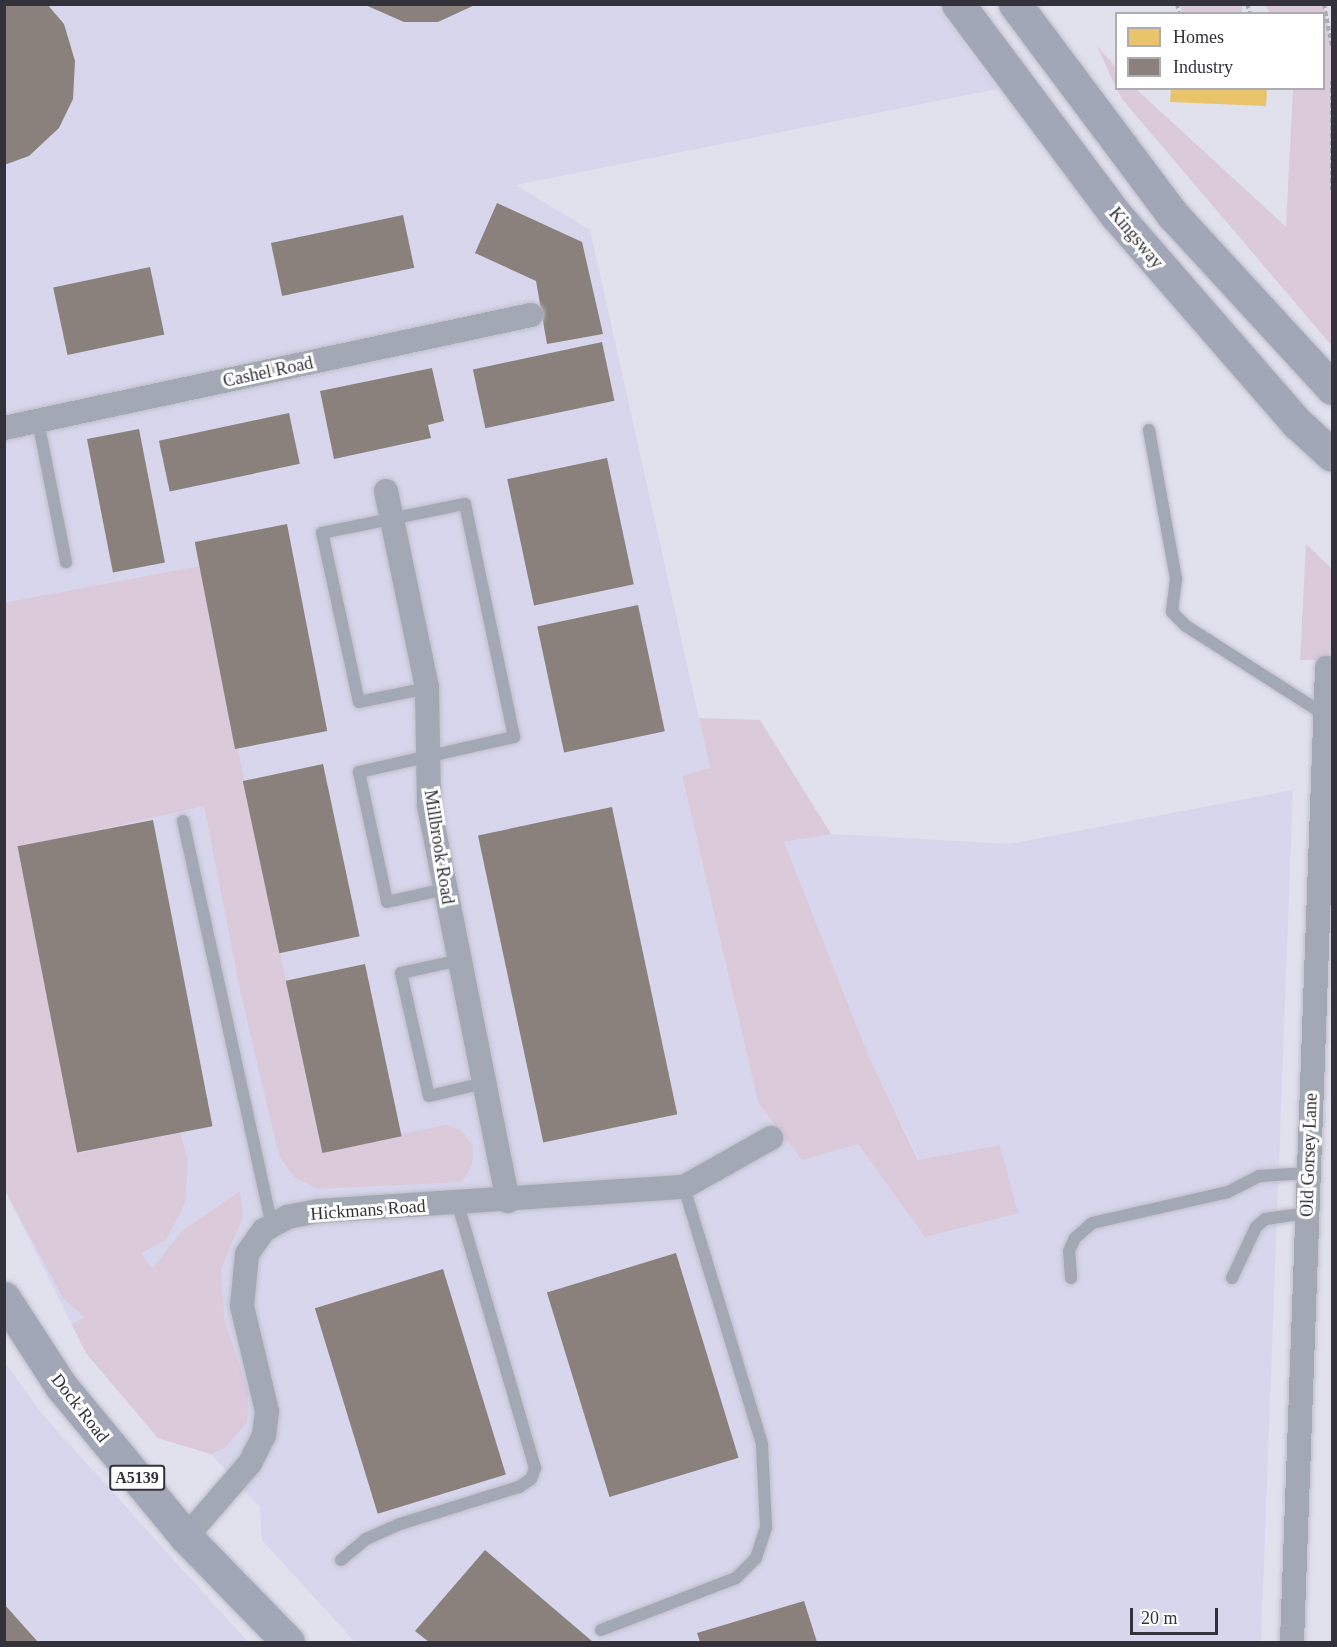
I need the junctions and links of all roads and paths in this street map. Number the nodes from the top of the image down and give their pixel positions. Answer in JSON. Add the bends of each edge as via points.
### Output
{"nodes":[{"id":1,"x":958,"y":4,"type":"edge"},
{"id":2,"x":1016,"y":4,"type":"edge"},
{"id":3,"x":1324,"y":4,"type":"edge"},
{"id":4,"x":1332,"y":47,"type":"edge"},
{"id":5,"x":1332,"y":81,"type":"edge"},
{"id":6,"x":1332,"y":192,"type":"edge"},
{"id":7,"x":531,"y":315,"type":"dead end"},
{"id":8,"x":1332,"y":388,"type":"edge"},
{"id":9,"x":38,"y":421,"type":"junction"},
{"id":10,"x":4,"y":429,"type":"edge"},
{"id":11,"x":1149,"y":430,"type":"dead end"},
{"id":12,"x":1332,"y":455,"type":"edge"},
{"id":13,"x":386,"y":491,"type":"dead end"},
{"id":14,"x":391,"y":519,"type":"junction"},
{"id":15,"x":66,"y":562,"type":"dead end"},
{"id":16,"x":1327,"y":668,"type":"dead end"},
{"id":17,"x":427,"y":688,"type":"junction"},
{"id":18,"x":1325,"y":715,"type":"junction"},
{"id":19,"x":428,"y":756,"type":"junction"},
{"id":20,"x":183,"y":821,"type":"dead end"},
{"id":21,"x":445,"y":889,"type":"junction"},
{"id":22,"x":460,"y":960,"type":"junction"},
{"id":23,"x":484,"y":1083,"type":"junction"},
{"id":24,"x":771,"y":1138,"type":"dead end"},
{"id":25,"x":1309,"y":1173,"type":"junction"},
{"id":26,"x":684,"y":1187,"type":"junction"},
{"id":27,"x":508,"y":1201,"type":"junction"},
{"id":28,"x":458,"y":1204,"type":"junction"},
{"id":29,"x":1307,"y":1213,"type":"junction"},
{"id":30,"x":272,"y":1226,"type":"junction"},
{"id":31,"x":1071,"y":1278,"type":"dead end"},
{"id":32,"x":1232,"y":1278,"type":"dead end"},
{"id":33,"x":4,"y":1298,"type":"edge"},
{"id":34,"x":186,"y":1537,"type":"junction"},
{"id":35,"x":341,"y":1560,"type":"dead end"},
{"id":36,"x":601,"y":1630,"type":"dead end"},
{"id":37,"x":288,"y":1642,"type":"edge"},
{"id":38,"x":1292,"y":1642,"type":"edge"}],
"edges":[{"from":1,"to":12,"type":"highway","name":"Kingsway","via":[[1116,215],[1297,423]]},
{"from":2,"to":8,"type":"highway","via":[[1173,214]]},
{"from":3,"to":4,"type":"path"},
{"from":5,"to":6,"type":"path"},
{"from":7,"to":9,"type":"street","name":"Cashel Road"},
{"from":9,"to":10,"type":"street","name":"Cashel Road"},
{"from":9,"to":15,"type":"lane"},
{"from":11,"to":18,"type":"lane","via":[[1176,579],[1172,612],[1186,627]]},
{"from":13,"to":14,"type":"street","name":"Millbrook Road"},
{"from":14,"to":17,"type":"street","name":"Millbrook Road"},
{"from":14,"to":17,"type":"lane","via":[[322,533],[359,702]]},
{"from":14,"to":19,"type":"lane","via":[[465,504],[514,736]]},
{"from":16,"to":18,"type":"street","name":"Old Gorsey Lane"},
{"from":17,"to":19,"type":"street","name":"Millbrook Road"},
{"from":18,"to":25,"type":"street","name":"Old Gorsey Lane"},
{"from":19,"to":21,"type":"street","name":"Millbrook Road","via":[[429,806]]},
{"from":19,"to":21,"type":"lane","via":[[359,772],[387,902]]},
{"from":20,"to":30,"type":"lane"},
{"from":21,"to":22,"type":"street","name":"Millbrook Road"},
{"from":22,"to":23,"type":"street","name":"Millbrook Road"},
{"from":22,"to":23,"type":"lane","via":[[401,973],[429,1096]]},
{"from":23,"to":27,"type":"street","name":"Millbrook Road"},
{"from":24,"to":26,"type":"street","name":"Hickmans Road"},
{"from":25,"to":29,"type":"street","name":"Old Gorsey Lane"},
{"from":25,"to":31,"type":"lane","via":[[1259,1176],[1228,1192],[1092,1223],[1069,1251]]},
{"from":26,"to":27,"type":"street","name":"Hickmans Road"},
{"from":26,"to":36,"type":"lane","via":[[762,1444],[766,1527],[756,1558],[736,1578]]},
{"from":27,"to":28,"type":"street","name":"Hickmans Road"},
{"from":28,"to":30,"type":"street","name":"Hickmans Road","via":[[320,1211],[287,1217]]},
{"from":28,"to":35,"type":"lane","via":[[535,1468],[531,1479],[519,1487],[400,1524],[366,1539]]},
{"from":29,"to":32,"type":"lane","via":[[1265,1219],[1256,1227]]},
{"from":29,"to":38,"type":"street","name":"Old Gorsey Lane"},
{"from":30,"to":34,"type":"street","name":"Hickmans Road","via":[[247,1254],[242,1306],[246,1336],[261,1373],[264,1436],[250,1463]]},
{"from":33,"to":34,"type":"highway","name":"Dock Road","number":"A5139","via":[[62,1386]]},
{"from":34,"to":37,"type":"highway","name":"Dock Road","number":"A5139"}]}
